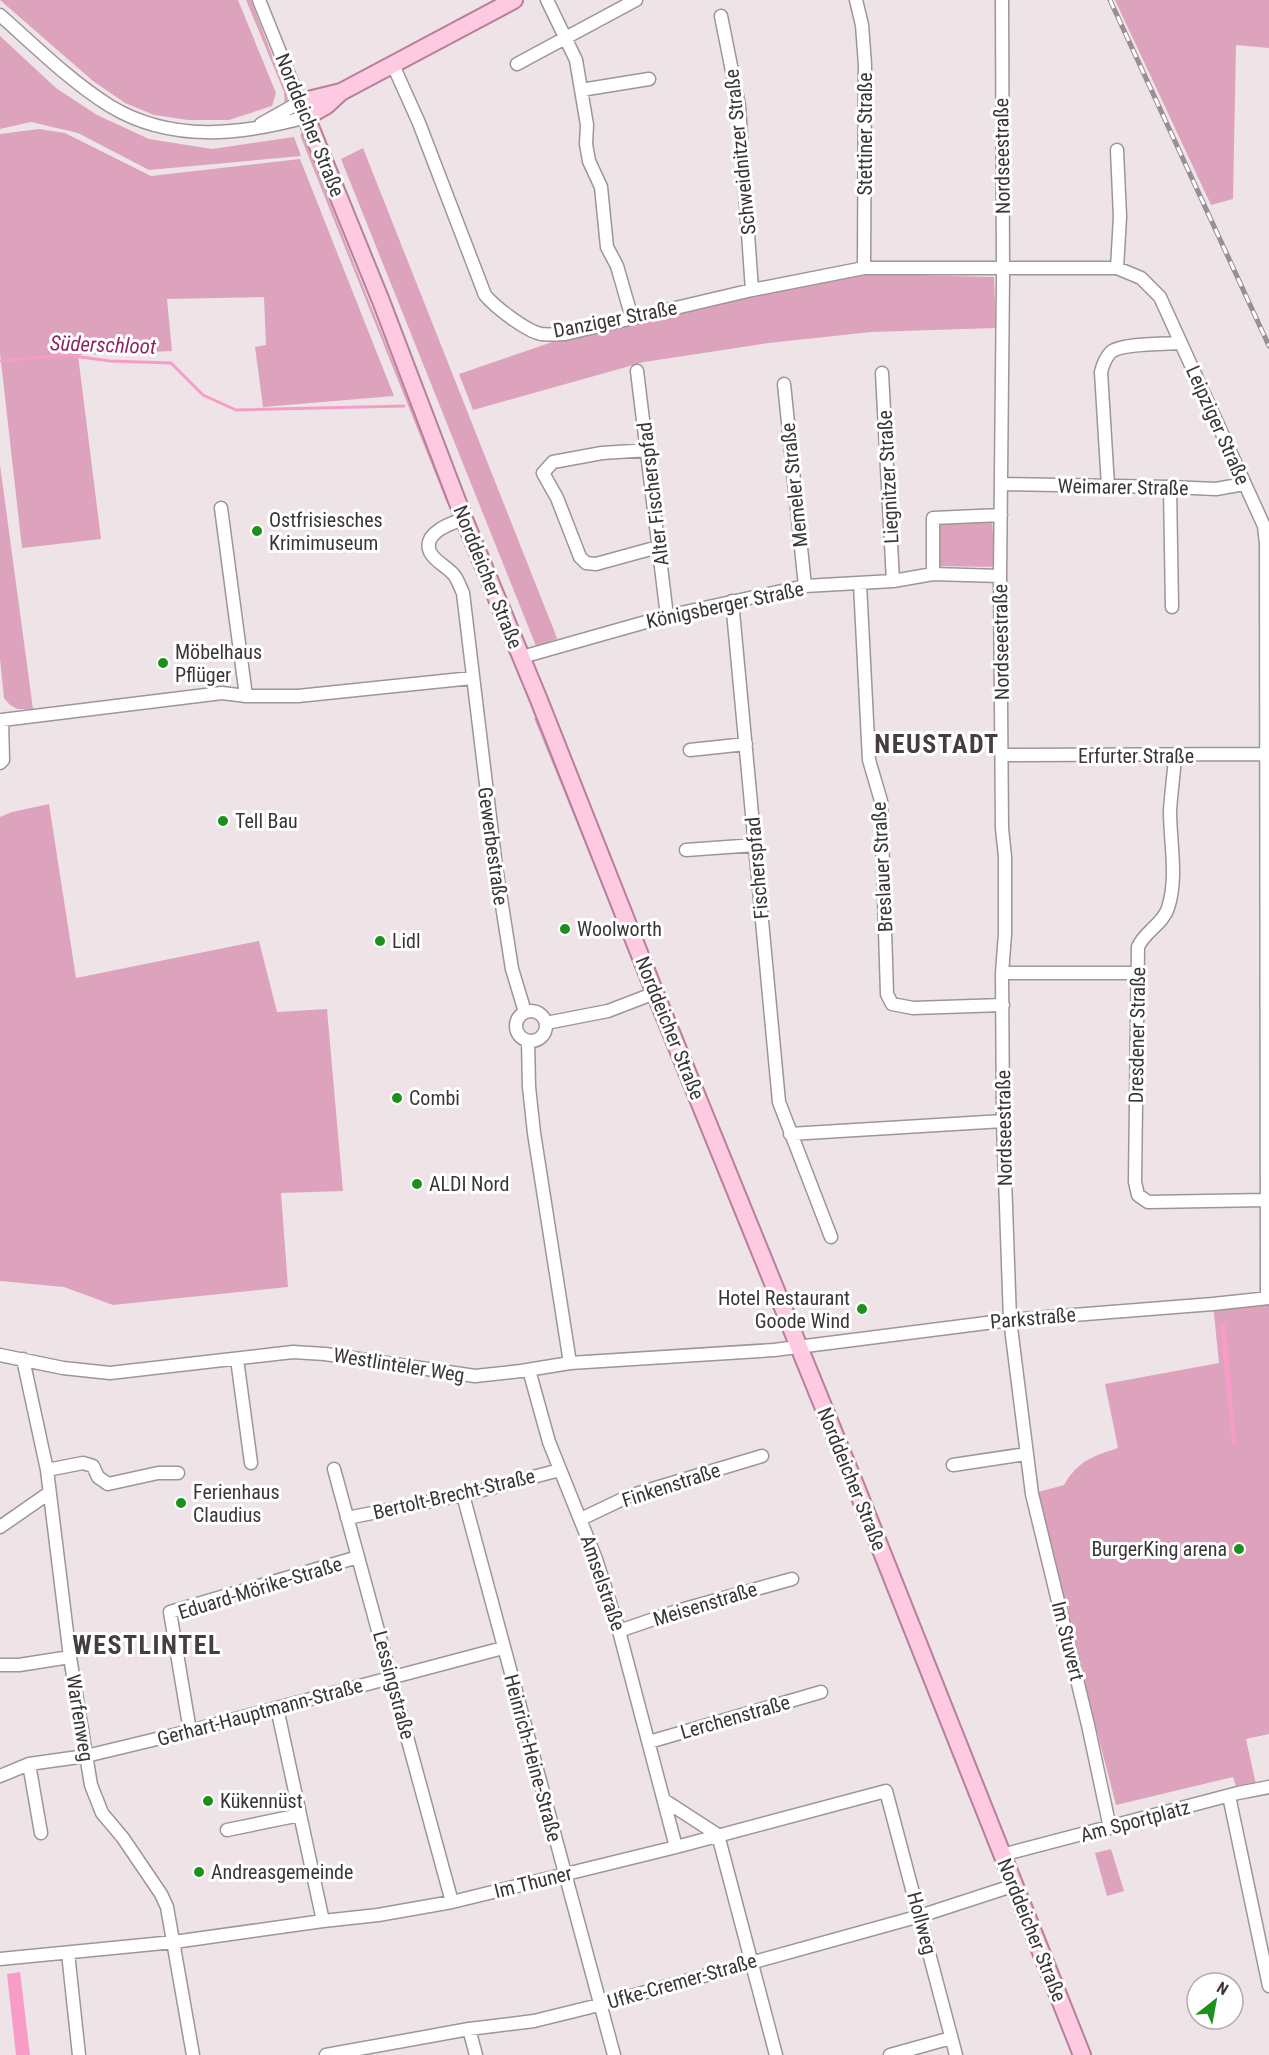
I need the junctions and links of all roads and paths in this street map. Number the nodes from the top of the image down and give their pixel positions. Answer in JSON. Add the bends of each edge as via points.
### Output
{"nodes":[{"id":1,"x":259,"y":0,"type":"edge"},
{"id":2,"x":514,"y":0,"type":"edge"},
{"id":3,"x":547,"y":0,"type":"edge"},
{"id":4,"x":636,"y":0,"type":"edge"},
{"id":5,"x":856,"y":0,"type":"edge"},
{"id":6,"x":1002,"y":0,"type":"edge"},
{"id":7,"x":0,"y":15,"type":"edge"},
{"id":8,"x":721,"y":16,"type":"dead end"},
{"id":9,"x":566,"y":39,"type":"junction"},
{"id":10,"x":517,"y":64,"type":"dead end"},
{"id":11,"x":393,"y":65,"type":"junction"},
{"id":12,"x":649,"y":79,"type":"dead end"},
{"id":13,"x":581,"y":90,"type":"junction"},
{"id":14,"x":303,"y":110,"type":"junction"},
{"id":15,"x":1117,"y":150,"type":"dead end"},
{"id":16,"x":864,"y":268,"type":"junction"},
{"id":17,"x":1003,"y":268,"type":"junction"},
{"id":18,"x":1117,"y":268,"type":"junction"},
{"id":19,"x":752,"y":290,"type":"junction"},
{"id":20,"x":632,"y":318,"type":"junction"},
{"id":21,"x":1181,"y":343,"type":"junction"},
{"id":22,"x":637,"y":371,"type":"dead end"},
{"id":23,"x":882,"y":373,"type":"dead end"},
{"id":24,"x":784,"y":384,"type":"dead end"},
{"id":25,"x":648,"y":450,"type":"junction"},
{"id":26,"x":1002,"y":484,"type":"junction"},
{"id":27,"x":1244,"y":484,"type":"junction"},
{"id":28,"x":1108,"y":486,"type":"junction"},
{"id":29,"x":1170,"y":487,"type":"junction"},
{"id":30,"x":220,"y":508,"type":"dead end"},
{"id":31,"x":1001,"y":515,"type":"junction"},
{"id":32,"x":464,"y":519,"type":"junction"},
{"id":33,"x":658,"y":547,"type":"junction"},
{"id":34,"x":933,"y":574,"type":"junction"},
{"id":35,"x":1000,"y":576,"type":"junction"},
{"id":36,"x":893,"y":581,"type":"junction"},
{"id":37,"x":860,"y":584,"type":"junction"},
{"id":38,"x":805,"y":586,"type":"junction"},
{"id":39,"x":732,"y":601,"type":"junction"},
{"id":40,"x":1172,"y":607,"type":"dead end"},
{"id":41,"x":667,"y":616,"type":"junction"},
{"id":42,"x":522,"y":657,"type":"junction"},
{"id":43,"x":472,"y":678,"type":"junction"},
{"id":44,"x":246,"y":696,"type":"junction"},
{"id":45,"x":746,"y":744,"type":"junction"},
{"id":46,"x":690,"y":750,"type":"dead end"},
{"id":47,"x":1268,"y":754,"type":"edge"},
{"id":48,"x":1003,"y":755,"type":"junction"},
{"id":49,"x":1175,"y":756,"type":"junction"},
{"id":50,"x":0,"y":763,"type":"edge"},
{"id":51,"x":755,"y":844,"type":"junction"},
{"id":52,"x":687,"y":850,"type":"dead end"},
{"id":53,"x":1139,"y":973,"type":"junction"},
{"id":54,"x":1002,"y":974,"type":"junction"},
{"id":55,"x":655,"y":993,"type":"junction"},
{"id":56,"x":1003,"y":1005,"type":"junction"},
{"id":57,"x":525,"y":1012,"type":"junction"},
{"id":58,"x":546,"y":1023,"type":"junction"},
{"id":59,"x":528,"y":1041,"type":"junction"},
{"id":60,"x":1003,"y":1121,"type":"junction"},
{"id":61,"x":790,"y":1134,"type":"junction"},
{"id":62,"x":1266,"y":1200,"type":"junction"},
{"id":63,"x":831,"y":1237,"type":"dead end"},
{"id":64,"x":1268,"y":1298,"type":"edge"},
{"id":65,"x":1010,"y":1320,"type":"junction"},
{"id":66,"x":798,"y":1347,"type":"junction"},
{"id":67,"x":0,"y":1355,"type":"edge"},
{"id":68,"x":23,"y":1359,"type":"junction"},
{"id":69,"x":237,"y":1359,"type":"junction"},
{"id":70,"x":570,"y":1363,"type":"junction"},
{"id":71,"x":530,"y":1370,"type":"junction"},
{"id":72,"x":1026,"y":1454,"type":"junction"},
{"id":73,"x":762,"y":1456,"type":"dead end"},
{"id":74,"x":251,"y":1463,"type":"dead end"},
{"id":75,"x":953,"y":1465,"type":"dead end"},
{"id":76,"x":47,"y":1470,"type":"junction"},
{"id":77,"x":334,"y":1470,"type":"dead end"},
{"id":78,"x":560,"y":1470,"type":"junction"},
{"id":79,"x":178,"y":1473,"type":"dead end"},
{"id":80,"x":49,"y":1493,"type":"junction"},
{"id":81,"x":463,"y":1495,"type":"junction"},
{"id":82,"x":347,"y":1518,"type":"junction"},
{"id":83,"x":581,"y":1519,"type":"junction"},
{"id":84,"x":0,"y":1527,"type":"edge"},
{"id":85,"x":358,"y":1557,"type":"junction"},
{"id":86,"x":792,"y":1579,"type":"dead end"},
{"id":87,"x":619,"y":1631,"type":"junction"},
{"id":88,"x":503,"y":1648,"type":"junction"},
{"id":89,"x":70,"y":1657,"type":"junction"},
{"id":90,"x":0,"y":1665,"type":"edge"},
{"id":91,"x":392,"y":1678,"type":"junction"},
{"id":92,"x":821,"y":1692,"type":"dead end"},
{"id":93,"x":277,"y":1708,"type":"junction"},
{"id":94,"x":190,"y":1731,"type":"junction"},
{"id":95,"x":649,"y":1742,"type":"junction"},
{"id":96,"x":86,"y":1756,"type":"junction"},
{"id":97,"x":29,"y":1764,"type":"junction"},
{"id":98,"x":0,"y":1776,"type":"edge"},
{"id":99,"x":1269,"y":1787,"type":"edge"},
{"id":100,"x":886,"y":1791,"type":"joint"},
{"id":101,"x":1229,"y":1796,"type":"junction"},
{"id":102,"x":664,"y":1800,"type":"junction"},
{"id":103,"x":300,"y":1815,"type":"junction"},
{"id":104,"x":1110,"y":1828,"type":"junction"},
{"id":105,"x":227,"y":1830,"type":"dead end"},
{"id":106,"x":41,"y":1833,"type":"dead end"},
{"id":107,"x":718,"y":1835,"type":"junction"},
{"id":108,"x":676,"y":1847,"type":"junction"},
{"id":109,"x":1002,"y":1856,"type":"junction"},
{"id":110,"x":565,"y":1874,"type":"junction"},
{"id":111,"x":1015,"y":1885,"type":"junction"},
{"id":112,"x":452,"y":1902,"type":"junction"},
{"id":113,"x":920,"y":1916,"type":"junction"},
{"id":114,"x":322,"y":1921,"type":"junction"},
{"id":115,"x":174,"y":1942,"type":"junction"},
{"id":116,"x":68,"y":1953,"type":"junction"},
{"id":117,"x":0,"y":1959,"type":"edge"},
{"id":118,"x":751,"y":1962,"type":"junction"},
{"id":119,"x":1269,"y":1986,"type":"edge"},
{"id":120,"x":599,"y":2005,"type":"junction"},
{"id":121,"x":469,"y":2029,"type":"junction"},
{"id":122,"x":951,"y":2038,"type":"junction"},
{"id":123,"x":344,"y":2054,"type":"edge"},
{"id":124,"x":79,"y":2055,"type":"edge"},
{"id":125,"x":193,"y":2055,"type":"edge"},
{"id":126,"x":326,"y":2055,"type":"edge"},
{"id":127,"x":476,"y":2055,"type":"edge"},
{"id":128,"x":614,"y":2055,"type":"edge"},
{"id":129,"x":776,"y":2055,"type":"edge"},
{"id":130,"x":890,"y":2055,"type":"edge"},
{"id":131,"x":956,"y":2055,"type":"edge"},
{"id":132,"x":1082,"y":2055,"type":"edge"}],
"edges":[{"from":1,"to":14,"type":"street","name":"Norddeicher Straße"},
{"from":2,"to":11,"type":"main road"},
{"from":3,"to":9,"type":"street"},
{"from":4,"to":9,"type":"street"},
{"from":5,"to":16,"type":"street","name":"Stettiner Straße","via":[[865,65]]},
{"from":6,"to":17,"type":"street","name":"Nordseestraße"},
{"from":7,"to":14,"type":"street","via":[[88,91],[111,107],[161,128],[220,133],[280,124]]},
{"from":8,"to":19,"type":"street","name":"Schweidnitzer Straße","via":[[739,106]]},
{"from":9,"to":10,"type":"street"},
{"from":9,"to":13,"type":"street","via":[[576,60]]},
{"from":11,"to":14,"type":"main road","via":[[341,92],[327,105]]},
{"from":11,"to":20,"type":"street","name":"Danziger Straße","via":[[435,162],[481,287],[494,306],[540,334],[565,334]]},
{"from":12,"to":13,"type":"street"},
{"from":13,"to":20,"type":"street","via":[[586,144],[601,187],[607,247],[617,266]]},
{"from":14,"to":32,"type":"main road","name":"Norddeicher Straße"},
{"from":15,"to":18,"type":"street"},
{"from":16,"to":17,"type":"street","name":"Danziger Straße"},
{"from":16,"to":19,"type":"street","name":"Danziger Straße"},
{"from":17,"to":18,"type":"street","name":"Leipziger Straße"},
{"from":17,"to":26,"type":"street","name":"Nordseestraße"},
{"from":18,"to":21,"type":"street","name":"Leipziger Straße","via":[[1141,278],[1160,297]]},
{"from":19,"to":20,"type":"street","name":"Danziger Straße"},
{"from":21,"to":27,"type":"street","name":"Leipziger Straße"},
{"from":21,"to":28,"type":"street","via":[[1113,350],[1104,361],[1101,372]]},
{"from":22,"to":25,"type":"street","name":"Alter Fischerspfad"},
{"from":23,"to":36,"type":"street","name":"Liegnitzer Straße"},
{"from":24,"to":38,"type":"street","name":"Memeler Straße"},
{"from":25,"to":33,"type":"street","name":"Alter Fischerspfad"},
{"from":25,"to":33,"type":"street","via":[[554,462],[543,473],[585,563],[596,564]]},
{"from":26,"to":28,"type":"street","name":"Weimarer Straße"},
{"from":26,"to":31,"type":"street","name":"Nordseestraße"},
{"from":27,"to":29,"type":"street","name":"Weimarer Straße","via":[[1216,489]]},
{"from":27,"to":47,"type":"street","name":"Leipziger Straße","via":[[1264,525],[1266,543]]},
{"from":28,"to":29,"type":"street","name":"Weimarer Straße"},
{"from":29,"to":40,"type":"street"},
{"from":30,"to":44,"type":"street"},
{"from":31,"to":34,"type":"street","via":[[933,518]]},
{"from":31,"to":35,"type":"street","name":"Nordseestraße"},
{"from":32,"to":42,"type":"main road","name":"Norddeicher Straße"},
{"from":32,"to":43,"type":"street","name":"Gewerbestraße","via":[[440,529],[429,544],[430,552],[457,578],[463,593]]},
{"from":33,"to":41,"type":"street","name":"Alter Fischerspfad"},
{"from":34,"to":35,"type":"street","name":"Königsberger Straße"},
{"from":34,"to":36,"type":"street","name":"Königsberger Straße"},
{"from":35,"to":48,"type":"street","name":"Nordseestraße"},
{"from":36,"to":37,"type":"street","name":"Königsberger Straße"},
{"from":37,"to":38,"type":"street","name":"Königsberger Straße"},
{"from":37,"to":56,"type":"street","name":"Breslauer Straße","via":[[869,760],[881,801],[887,994],[892,1004],[913,1008]]},
{"from":38,"to":39,"type":"street","name":"Königsberger Straße"},
{"from":39,"to":41,"type":"street","name":"Königsberger Straße"},
{"from":39,"to":45,"type":"street","name":"Fischerspfad"},
{"from":41,"to":42,"type":"street","name":"Königsberger Straße"},
{"from":42,"to":55,"type":"main road","name":"Norddeicher Straße"},
{"from":43,"to":44,"type":"street","via":[[298,696]]},
{"from":43,"to":57,"type":"street","name":"Gewerbestraße","via":[[509,952]]},
{"from":44,"to":50,"type":"street","via":[[222,693],[2,720]]},
{"from":45,"to":46,"type":"street"},
{"from":45,"to":51,"type":"street","name":"Fischerspfad"},
{"from":47,"to":49,"type":"street","name":"Erfurter Straße"},
{"from":47,"to":62,"type":"street","name":"Leipziger Straße"},
{"from":48,"to":49,"type":"street","name":"Erfurter Straße"},
{"from":48,"to":54,"type":"street","name":"Nordseestraße"},
{"from":49,"to":53,"type":"street","name":"Dresdener Straße","via":[[1170,810],[1173,886],[1168,910],[1141,939]]},
{"from":51,"to":52,"type":"street"},
{"from":51,"to":61,"type":"street","name":"Fischerspfad","via":[[779,1102]]},
{"from":53,"to":54,"type":"street"},
{"from":53,"to":62,"type":"street","name":"Dresdener Straße","via":[[1135,1182],[1138,1195],[1148,1202]]},
{"from":54,"to":56,"type":"street","name":"Nordseestraße"},
{"from":55,"to":58,"type":"street","via":[[608,1011]]},
{"from":55,"to":66,"type":"main road","name":"Norddeicher Straße"},
{"from":56,"to":60,"type":"street","name":"Nordseestraße"},
{"from":57,"to":58,"type":"street","via":[[538,1013]]},
{"from":57,"to":59,"type":"street","name":"Gewerbestraße","via":[[516,1029]]},
{"from":58,"to":59,"type":"street","via":[[542,1038]]},
{"from":59,"to":70,"type":"street","name":"Gewerbestraße","via":[[533,1124]]},
{"from":60,"to":61,"type":"street"},
{"from":60,"to":65,"type":"street","name":"Nordseestraße"},
{"from":61,"to":63,"type":"street","name":"Fischerspfad"},
{"from":62,"to":64,"type":"street","name":"Leipziger Straße"},
{"from":64,"to":65,"type":"street","name":"Parkstraße"},
{"from":65,"to":66,"type":"street","name":"Parkstraße"},
{"from":65,"to":72,"type":"street","name":"Im Stuvert"},
{"from":66,"to":70,"type":"street","name":"Westlinteler Weg"},
{"from":66,"to":109,"type":"main road","name":"Norddeicher Straße"},
{"from":67,"to":68,"type":"street","name":"Westlinteler Weg"},
{"from":68,"to":69,"type":"street","name":"Westlinteler Weg","via":[[110,1373]]},
{"from":68,"to":76,"type":"street","name":"Warfenweg"},
{"from":69,"to":71,"type":"street","name":"Westlinteler Weg","via":[[293,1352],[325,1353],[475,1376]]},
{"from":69,"to":74,"type":"street"},
{"from":70,"to":71,"type":"street","name":"Westlinteler Weg"},
{"from":71,"to":78,"type":"street","name":"Amselstraße"},
{"from":72,"to":75,"type":"street"},
{"from":72,"to":104,"type":"street","name":"Im Stuvert"},
{"from":73,"to":83,"type":"street","name":"Finkenstraße","via":[[629,1496]]},
{"from":76,"to":79,"type":"street","via":[[83,1463],[93,1466],[98,1477],[108,1484],[158,1473]]},
{"from":76,"to":80,"type":"street","name":"Warfenweg"},
{"from":77,"to":82,"type":"street","name":"Lessingstraße"},
{"from":78,"to":81,"type":"street","name":"Bertolt-Brecht-Straße"},
{"from":78,"to":83,"type":"street","name":"Amselstraße"},
{"from":80,"to":84,"type":"street"},
{"from":80,"to":89,"type":"street","name":"Warfenweg"},
{"from":81,"to":82,"type":"street","name":"Bertolt-Brecht-Straße"},
{"from":81,"to":88,"type":"street","name":"Heinrich-Heine-Straße"},
{"from":82,"to":85,"type":"street","name":"Lessingstraße"},
{"from":83,"to":87,"type":"street","name":"Amselstraße"},
{"from":85,"to":91,"type":"street","name":"Lessingstraße"},
{"from":85,"to":94,"type":"street","name":"Eduard-Mörike-Straße","via":[[170,1612]]},
{"from":86,"to":87,"type":"street","name":"Meisenstraße"},
{"from":87,"to":95,"type":"street","name":"Amselstraße"},
{"from":88,"to":91,"type":"street","name":"Gerhart-Hauptmann-Straße"},
{"from":88,"to":110,"type":"street","name":"Heinrich-Heine-Straße"},
{"from":89,"to":90,"type":"street"},
{"from":89,"to":96,"type":"street","name":"Warfenweg"},
{"from":91,"to":93,"type":"street","name":"Gerhart-Hauptmann-Straße"},
{"from":91,"to":112,"type":"street","name":"Lessingstraße"},
{"from":92,"to":95,"type":"street","name":"Lerchenstraße"},
{"from":93,"to":94,"type":"street","name":"Gerhart-Hauptmann-Straße"},
{"from":93,"to":103,"type":"street"},
{"from":94,"to":96,"type":"street","name":"Gerhart-Hauptmann-Straße"},
{"from":95,"to":102,"type":"street","name":"Amselstraße"},
{"from":96,"to":97,"type":"street","name":"Gerhart-Hauptmann-Straße"},
{"from":96,"to":115,"type":"street","name":"Warfenweg","via":[[91,1785],[102,1813],[161,1894]]},
{"from":97,"to":98,"type":"street","name":"Gerhart-Hauptmann-Straße"},
{"from":97,"to":106,"type":"street"},
{"from":99,"to":101,"type":"street","name":"Am Sportplatz"},
{"from":100,"to":107,"type":"street","name":"Im Thuner"},
{"from":100,"to":113,"type":"street","name":"Hollweg"},
{"from":101,"to":104,"type":"street","name":"Am Sportplatz"},
{"from":101,"to":119,"type":"street"},
{"from":102,"to":107,"type":"street"},
{"from":102,"to":108,"type":"street","name":"Amselstraße"},
{"from":103,"to":105,"type":"street"},
{"from":103,"to":114,"type":"street"},
{"from":104,"to":109,"type":"street","name":"Am Sportplatz"},
{"from":107,"to":108,"type":"street","name":"Im Thuner"},
{"from":107,"to":118,"type":"street"},
{"from":108,"to":110,"type":"street","name":"Im Thuner"},
{"from":109,"to":111,"type":"main road","name":"Norddeicher Straße"},
{"from":110,"to":112,"type":"street","name":"Im Thuner"},
{"from":110,"to":120,"type":"street","name":"Heinrich-Heine-Straße"},
{"from":111,"to":113,"type":"street","name":"Ufke-Cremer-Straße"},
{"from":111,"to":132,"type":"main road","name":"Norddeicher Straße"},
{"from":112,"to":114,"type":"street","name":"Im Thuner"},
{"from":113,"to":118,"type":"street","name":"Ufke-Cremer-Straße"},
{"from":113,"to":122,"type":"street","name":"Hollweg"},
{"from":114,"to":115,"type":"street","name":"Im Thuner"},
{"from":115,"to":116,"type":"street","name":"Im Thuner"},
{"from":115,"to":125,"type":"street","name":"Warfenweg"},
{"from":116,"to":117,"type":"street","name":"Im Thuner"},
{"from":116,"to":124,"type":"street"},
{"from":118,"to":120,"type":"street","name":"Ufke-Cremer-Straße"},
{"from":118,"to":129,"type":"street"},
{"from":120,"to":121,"type":"street","name":"Ufke-Cremer-Straße","via":[[534,2021]]},
{"from":120,"to":128,"type":"street","name":"Heinrich-Heine-Straße"},
{"from":121,"to":123,"type":"street","name":"Ufke-Cremer-Straße"},
{"from":121,"to":127,"type":"street"},
{"from":122,"to":130,"type":"street"},
{"from":122,"to":131,"type":"street","name":"Hollweg"},
{"from":123,"to":126,"type":"street","name":"Ufke-Cremer-Straße"}]}
